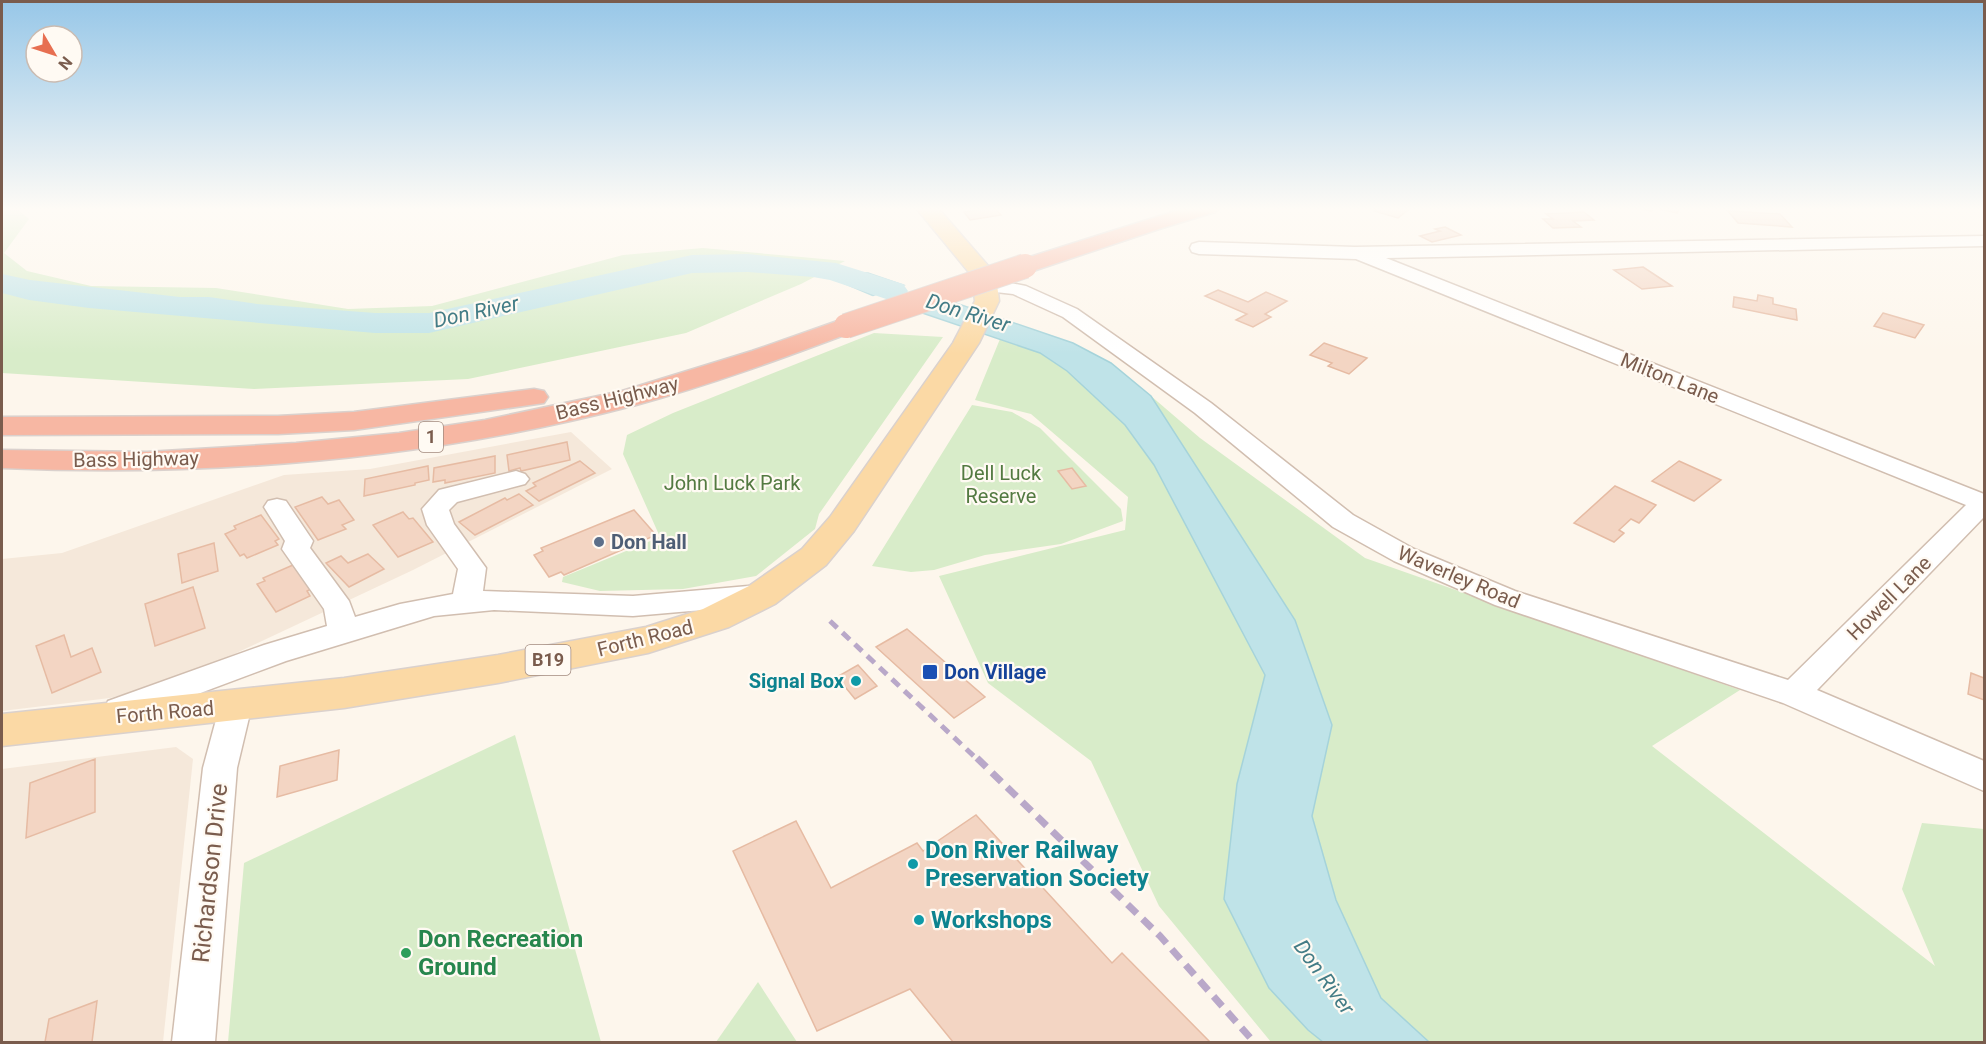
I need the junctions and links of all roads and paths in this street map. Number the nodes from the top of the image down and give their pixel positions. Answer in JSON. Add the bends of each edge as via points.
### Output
{"nodes":[{"id":1,"x":968,"y":257,"type":"edge"},
{"id":2,"x":1028,"y":257,"type":"edge"},
{"id":3,"x":1033,"y":257,"type":"edge"},
{"id":4,"x":1364,"y":257,"type":"edge"},
{"id":5,"x":1017,"y":261,"type":"junction"},
{"id":6,"x":986,"y":294,"type":"junction"},
{"id":7,"x":840,"y":321,"type":"junction"},
{"id":8,"x":2,"y":412,"type":"edge"},
{"id":9,"x":240,"y":425,"type":"junction"},
{"id":10,"x":2,"y":426,"type":"edge"},
{"id":11,"x":2,"y":459,"type":"edge"},
{"id":12,"x":516,"y":479,"type":"dead end"},
{"id":13,"x":1984,"y":503,"type":"edge"},
{"id":14,"x":277,"y":507,"type":"dead end"},
{"id":15,"x":762,"y":595,"type":"junction"},
{"id":16,"x":467,"y":601,"type":"junction"},
{"id":17,"x":344,"y":632,"type":"junction"},
{"id":18,"x":1794,"y":694,"type":"junction"},
{"id":19,"x":236,"y":705,"type":"junction"},
{"id":20,"x":99,"y":718,"type":"junction"},
{"id":21,"x":2,"y":730,"type":"edge"},
{"id":22,"x":1984,"y":777,"type":"edge"},
{"id":23,"x":193,"y":1042,"type":"edge"}],
"edges":[{"from":1,"to":6,"type":"main road","via":[[984,275]]},
{"from":2,"to":5,"type":"highway","name":"Bass Highway","number":"1"},
{"from":3,"to":5,"type":"highway","name":"Bass Highway","number":"1"},
{"from":4,"to":13,"type":"street","name":"Milton Lane"},
{"from":5,"to":7,"type":"highway","name":"Bass Highway","number":"1","bridge":true},
{"from":6,"to":15,"type":"main road","name":"Forth Road","number":"B19","via":[[966,343],[830,539],[801,568]]},
{"from":6,"to":18,"type":"street","name":"Waverley Road","via":[[1020,290],[1070,313],[1203,408],[1343,521],[1404,555],[1505,598]]},
{"from":7,"to":9,"type":"highway","name":"Bass Highway","number":"1","via":[[647,373],[538,396],[354,421]]},
{"from":7,"to":11,"type":"highway","name":"Bass Highway","number":"1","via":[[751,360],[628,398],[485,429],[399,442],[170,460]]},
{"from":8,"to":9,"type":"highway"},
{"from":9,"to":10,"type":"highway","name":"Bass Highway","number":"1"},
{"from":12,"to":16,"type":"street","via":[[448,496],[435,509],[441,525],[472,568]]},
{"from":13,"to":18,"type":"street","name":"Howell Lane"},
{"from":14,"to":17,"type":"street","via":[[299,541],[296,549],[339,608]]},
{"from":15,"to":16,"type":"street","via":[[633,606]]},
{"from":15,"to":19,"type":"main road","name":"Forth Road","number":"B19","via":[[689,628],[610,648],[417,682]]},
{"from":16,"to":17,"type":"street","via":[[400,614]]},
{"from":17,"to":20,"type":"street","via":[[238,666]]},
{"from":18,"to":22,"type":"street","name":"Waverley Road","via":[[1923,747]]},
{"from":19,"to":20,"type":"main road","name":"Forth Road","number":"B19"},
{"from":19,"to":23,"type":"street","name":"Richardson Drive","via":[[220,768]]},
{"from":20,"to":21,"type":"main road","name":"Forth Road","number":"B19"}]}
